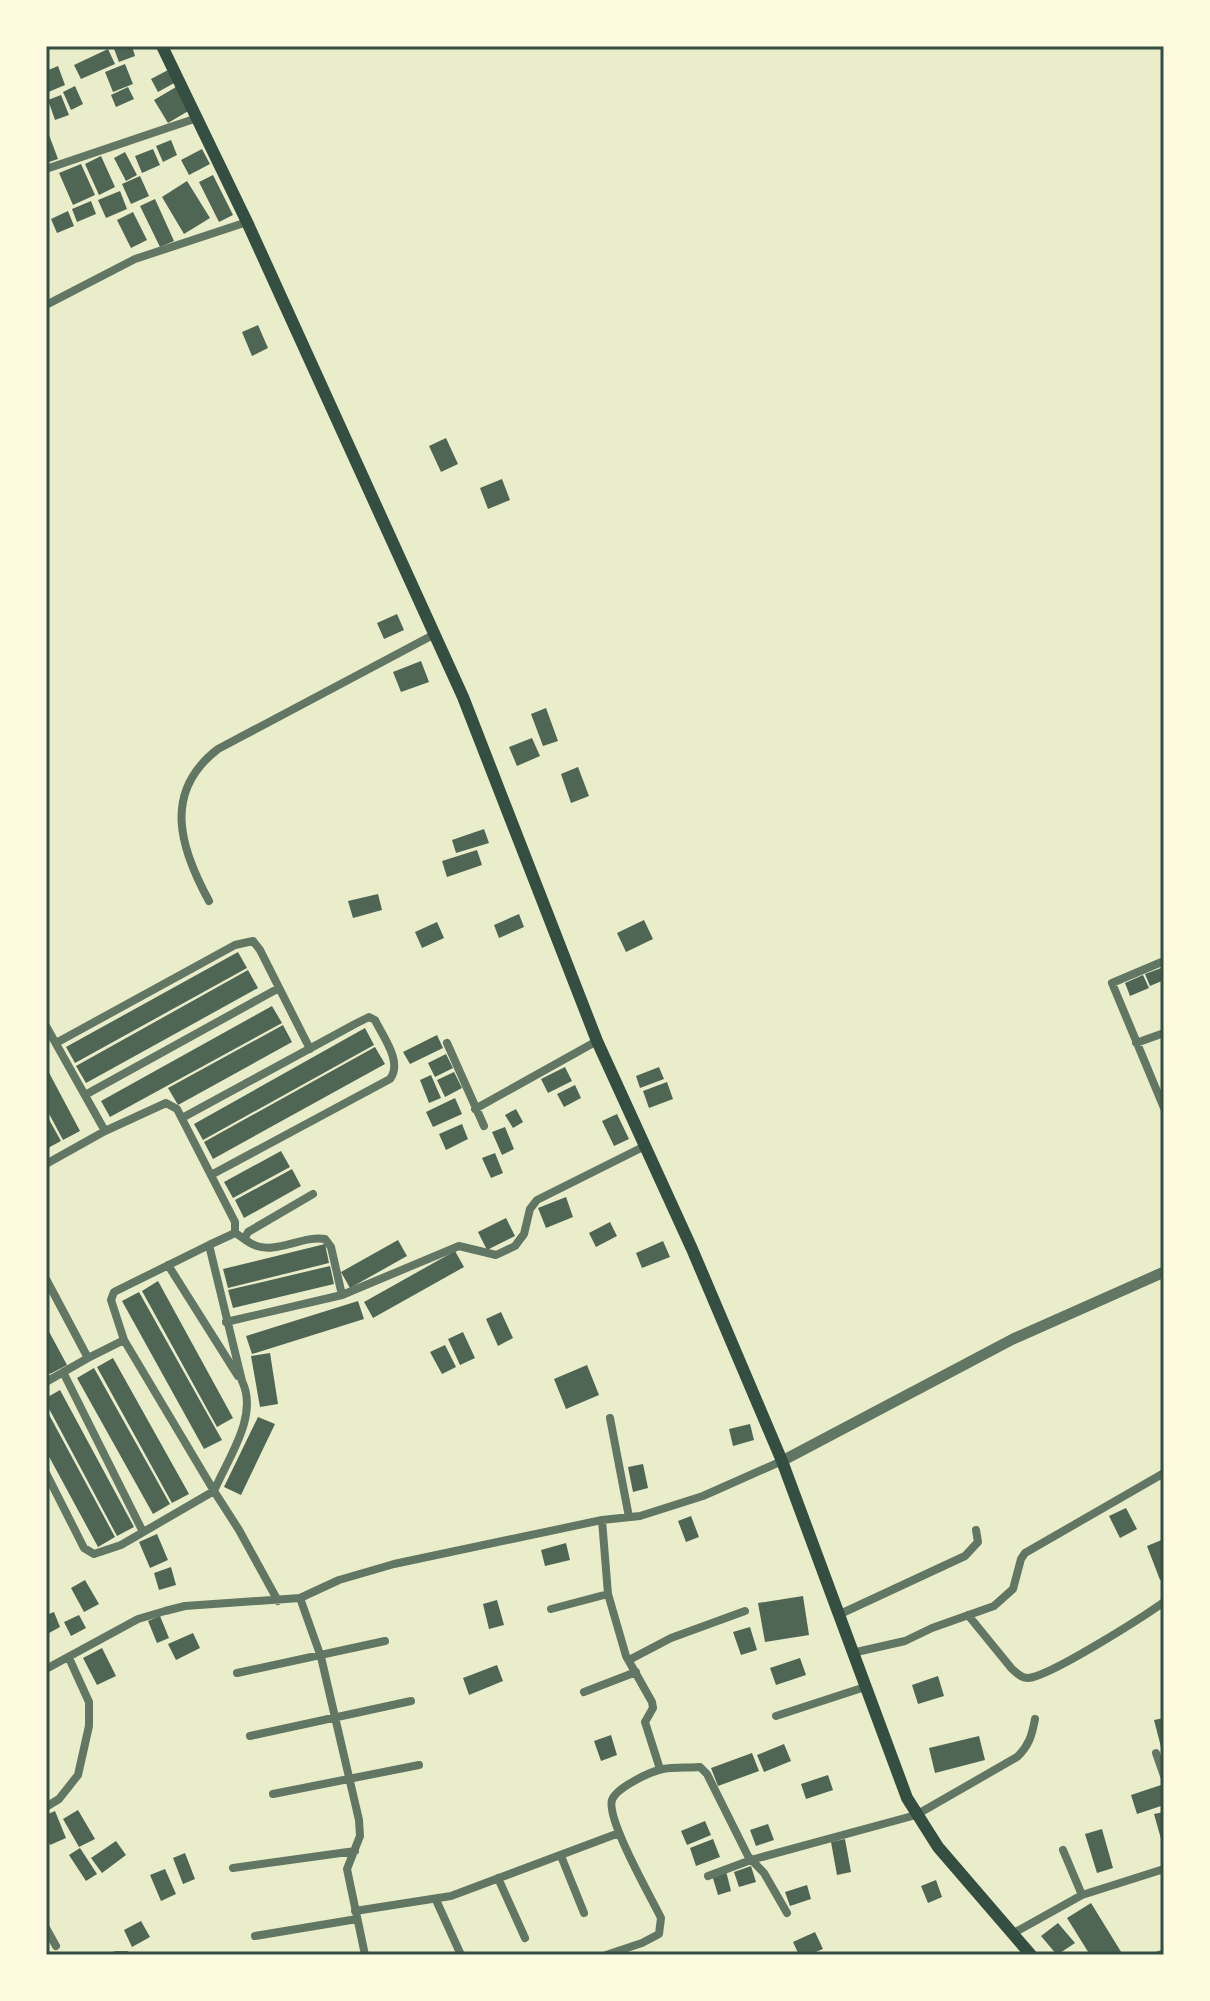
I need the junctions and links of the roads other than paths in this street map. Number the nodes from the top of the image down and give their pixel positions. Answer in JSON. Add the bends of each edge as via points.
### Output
{"nodes":[{"id":1,"x":162,"y":46,"type":"edge"},
{"id":2,"x":197,"y":118,"type":"junction"},
{"id":3,"x":46,"y":169,"type":"edge"},
{"id":4,"x":247,"y":222,"type":"junction"},
{"id":5,"x":46,"y":305,"type":"edge"},
{"id":6,"x":433,"y":635,"type":"junction"},
{"id":7,"x":209,"y":901,"type":"dead end"},
{"id":8,"x":1164,"y":961,"type":"edge"},
{"id":9,"x":279,"y":988,"type":"junction"},
{"id":10,"x":46,"y":1026,"type":"edge"},
{"id":11,"x":1164,"y":1033,"type":"edge"},
{"id":12,"x":597,"y":1041,"type":"junction"},
{"id":13,"x":56,"y":1043,"type":"junction"},
{"id":14,"x":447,"y":1043,"type":"dead end"},
{"id":15,"x":1136,"y":1043,"type":"junction"},
{"id":16,"x":310,"y":1049,"type":"junction"},
{"id":17,"x":85,"y":1095,"type":"junction"},
{"id":18,"x":1164,"y":1108,"type":"edge"},
{"id":19,"x":475,"y":1109,"type":"junction"},
{"id":20,"x":182,"y":1118,"type":"junction"},
{"id":21,"x":484,"y":1126,"type":"dead end"},
{"id":22,"x":105,"y":1131,"type":"junction"},
{"id":23,"x":643,"y":1147,"type":"junction"},
{"id":24,"x":46,"y":1164,"type":"edge"},
{"id":25,"x":211,"y":1175,"type":"junction"},
{"id":26,"x":313,"y":1194,"type":"dead end"},
{"id":27,"x":235,"y":1233,"type":"junction"},
{"id":28,"x":245,"y":1238,"type":"junction"},
{"id":29,"x":209,"y":1245,"type":"junction"},
{"id":30,"x":168,"y":1265,"type":"junction"},
{"id":31,"x":1164,"y":1272,"type":"edge"},
{"id":32,"x":46,"y":1279,"type":"edge"},
{"id":33,"x":342,"y":1295,"type":"junction"},
{"id":34,"x":226,"y":1322,"type":"junction"},
{"id":35,"x":124,"y":1340,"type":"junction"},
{"id":36,"x":88,"y":1358,"type":"junction"},
{"id":37,"x":63,"y":1372,"type":"junction"},
{"id":38,"x":242,"y":1381,"type":"junction"},
{"id":39,"x":46,"y":1382,"type":"edge"},
{"id":40,"x":610,"y":1418,"type":"dead end"},
{"id":41,"x":782,"y":1461,"type":"junction"},
{"id":42,"x":46,"y":1473,"type":"edge"},
{"id":43,"x":1164,"y":1473,"type":"edge"},
{"id":44,"x":214,"y":1491,"type":"junction"},
{"id":45,"x":629,"y":1517,"type":"junction"},
{"id":46,"x":602,"y":1520,"type":"junction"},
{"id":47,"x":976,"y":1530,"type":"dead end"},
{"id":48,"x":143,"y":1532,"type":"junction"},
{"id":49,"x":608,"y":1594,"type":"junction"},
{"id":50,"x":300,"y":1598,"type":"junction"},
{"id":51,"x":278,"y":1601,"type":"junction"},
{"id":52,"x":1164,"y":1602,"type":"edge"},
{"id":53,"x":551,"y":1609,"type":"dead end"},
{"id":54,"x":745,"y":1611,"type":"dead end"},
{"id":55,"x":838,"y":1615,"type":"junction"},
{"id":56,"x":968,"y":1615,"type":"junction"},
{"id":57,"x":385,"y":1641,"type":"dead end"},
{"id":58,"x":852,"y":1653,"type":"junction"},
{"id":59,"x":321,"y":1657,"type":"junction"},
{"id":60,"x":69,"y":1658,"type":"junction"},
{"id":61,"x":629,"y":1660,"type":"junction"},
{"id":62,"x":46,"y":1669,"type":"edge"},
{"id":63,"x":636,"y":1672,"type":"junction"},
{"id":64,"x":237,"y":1673,"type":"dead end"},
{"id":65,"x":865,"y":1687,"type":"junction"},
{"id":66,"x":584,"y":1692,"type":"dead end"},
{"id":67,"x":411,"y":1701,"type":"dead end"},
{"id":68,"x":776,"y":1716,"type":"dead end"},
{"id":69,"x":335,"y":1718,"type":"junction"},
{"id":70,"x":1035,"y":1719,"type":"dead end"},
{"id":71,"x":250,"y":1736,"type":"dead end"},
{"id":72,"x":1156,"y":1753,"type":"dead end"},
{"id":73,"x":419,"y":1765,"type":"dead end"},
{"id":74,"x":660,"y":1769,"type":"junction"},
{"id":75,"x":1164,"y":1776,"type":"edge"},
{"id":76,"x":349,"y":1779,"type":"junction"},
{"id":77,"x":273,"y":1794,"type":"dead end"},
{"id":78,"x":46,"y":1807,"type":"edge"},
{"id":79,"x":916,"y":1815,"type":"junction"},
{"id":80,"x":619,"y":1833,"type":"junction"},
{"id":81,"x":1063,"y":1850,"type":"dead end"},
{"id":82,"x":355,"y":1851,"type":"junction"},
{"id":83,"x":561,"y":1856,"type":"junction"},
{"id":84,"x":751,"y":1860,"type":"junction"},
{"id":85,"x":233,"y":1868,"type":"dead end"},
{"id":86,"x":1164,"y":1869,"type":"edge"},
{"id":87,"x":708,"y":1876,"type":"dead end"},
{"id":88,"x":498,"y":1878,"type":"junction"},
{"id":89,"x":1082,"y":1895,"type":"junction"},
{"id":90,"x":436,"y":1900,"type":"junction"},
{"id":91,"x":584,"y":1913,"type":"dead end"},
{"id":92,"x":787,"y":1913,"type":"dead end"},
{"id":93,"x":356,"y":1915,"type":"junction"},
{"id":94,"x":46,"y":1928,"type":"edge"},
{"id":95,"x":1012,"y":1934,"type":"junction"},
{"id":96,"x":255,"y":1936,"type":"dead end"},
{"id":97,"x":525,"y":1938,"type":"dead end"},
{"id":98,"x":56,"y":1946,"type":"dead end"},
{"id":99,"x":116,"y":1955,"type":"edge"},
{"id":100,"x":126,"y":1955,"type":"edge"},
{"id":101,"x":365,"y":1955,"type":"edge"},
{"id":102,"x":461,"y":1955,"type":"edge"},
{"id":103,"x":606,"y":1955,"type":"edge"},
{"id":104,"x":1031,"y":1955,"type":"edge"}],
"edges":[{"from":1,"to":2,"type":"main road"},
{"from":2,"to":3,"type":"street"},
{"from":2,"to":4,"type":"main road"},
{"from":4,"to":5,"type":"street","via":[[135,259]]},
{"from":4,"to":6,"type":"main road"},
{"from":6,"to":7,"type":"street","via":[[206,759],[186,788],[180,826],[193,873]]},
{"from":6,"to":12,"type":"main road","via":[[463,697]]},
{"from":8,"to":15,"type":"street","via":[[1112,983]]},
{"from":9,"to":13,"type":"street","via":[[257,944],[248,941]]},
{"from":9,"to":16,"type":"street"},
{"from":9,"to":17,"type":"street"},
{"from":10,"to":13,"type":"street"},
{"from":11,"to":15,"type":"street"},
{"from":12,"to":19,"type":"street"},
{"from":12,"to":23,"type":"main road"},
{"from":13,"to":17,"type":"street"},
{"from":14,"to":19,"type":"street"},
{"from":15,"to":18,"type":"street"},
{"from":16,"to":20,"type":"street"},
{"from":16,"to":25,"type":"street","via":[[371,1017],[396,1063],[395,1071],[386,1081]]},
{"from":17,"to":22,"type":"street"},
{"from":19,"to":21,"type":"street"},
{"from":20,"to":22,"type":"street","via":[[166,1103]]},
{"from":20,"to":25,"type":"street"},
{"from":22,"to":24,"type":"street"},
{"from":23,"to":33,"type":"street","via":[[537,1200],[515,1246],[496,1255],[459,1246]]},
{"from":23,"to":41,"type":"main road"},
{"from":25,"to":27,"type":"street","via":[[235,1222]]},
{"from":26,"to":28,"type":"street"},
{"from":27,"to":28,"type":"street"},
{"from":27,"to":29,"type":"street"},
{"from":28,"to":33,"type":"street","via":[[270,1248],[325,1239]]},
{"from":29,"to":30,"type":"street"},
{"from":29,"to":34,"type":"street"},
{"from":30,"to":35,"type":"street","via":[[114,1292],[112,1304]]},
{"from":30,"to":38,"type":"street"},
{"from":31,"to":41,"type":"street","via":[[1013,1339]]},
{"from":32,"to":36,"type":"street"},
{"from":33,"to":34,"type":"street"},
{"from":34,"to":38,"type":"street"},
{"from":35,"to":36,"type":"street"},
{"from":35,"to":44,"type":"street"},
{"from":36,"to":37,"type":"street"},
{"from":37,"to":39,"type":"street"},
{"from":37,"to":48,"type":"street"},
{"from":38,"to":44,"type":"street","via":[[248,1410]]},
{"from":40,"to":45,"type":"street"},
{"from":41,"to":45,"type":"street","via":[[703,1496]]},
{"from":41,"to":55,"type":"main road"},
{"from":42,"to":48,"type":"street","via":[[89,1553],[121,1545]]},
{"from":43,"to":56,"type":"street","via":[[1025,1553],[1013,1589],[1004,1599]]},
{"from":44,"to":48,"type":"street"},
{"from":44,"to":51,"type":"street"},
{"from":45,"to":46,"type":"street"},
{"from":46,"to":49,"type":"street"},
{"from":46,"to":50,"type":"street","via":[[394,1564]]},
{"from":47,"to":55,"type":"street","via":[[978,1542],[965,1556]]},
{"from":49,"to":53,"type":"street"},
{"from":49,"to":61,"type":"street"},
{"from":50,"to":51,"type":"street"},
{"from":50,"to":59,"type":"street"},
{"from":51,"to":60,"type":"street","via":[[165,1611],[138,1619]]},
{"from":52,"to":56,"type":"street","via":[[1055,1668],[1028,1678],[1012,1669]]},
{"from":54,"to":61,"type":"street"},
{"from":55,"to":58,"type":"main road"},
{"from":56,"to":58,"type":"street","via":[[905,1641]]},
{"from":57,"to":59,"type":"street"},
{"from":58,"to":65,"type":"main road"},
{"from":59,"to":64,"type":"street"},
{"from":59,"to":69,"type":"street"},
{"from":60,"to":62,"type":"street"},
{"from":60,"to":78,"type":"street","via":[[89,1702],[89,1726],[78,1775]]},
{"from":61,"to":63,"type":"street"},
{"from":63,"to":66,"type":"street"},
{"from":63,"to":74,"type":"street","via":[[652,1702],[645,1722]]},
{"from":65,"to":68,"type":"street"},
{"from":65,"to":79,"type":"main road"},
{"from":67,"to":69,"type":"street"},
{"from":69,"to":71,"type":"street"},
{"from":69,"to":76,"type":"street"},
{"from":70,"to":79,"type":"street","via":[[1031,1738],[1017,1757]]},
{"from":72,"to":75,"type":"street"},
{"from":73,"to":76,"type":"street"},
{"from":74,"to":80,"type":"street","via":[[613,1796]]},
{"from":74,"to":84,"type":"street","via":[[700,1767]]},
{"from":76,"to":77,"type":"street"},
{"from":76,"to":82,"type":"street","via":[[359,1820]]},
{"from":79,"to":84,"type":"street"},
{"from":79,"to":95,"type":"main road"},
{"from":80,"to":83,"type":"street"},
{"from":80,"to":103,"type":"street","via":[[661,1926],[654,1938]]},
{"from":81,"to":89,"type":"street"},
{"from":82,"to":85,"type":"street"},
{"from":82,"to":93,"type":"street","via":[[347,1869]]},
{"from":83,"to":88,"type":"street"},
{"from":83,"to":91,"type":"street"},
{"from":84,"to":87,"type":"street"},
{"from":84,"to":92,"type":"street"},
{"from":86,"to":89,"type":"street"},
{"from":88,"to":90,"type":"street"},
{"from":88,"to":97,"type":"street"},
{"from":89,"to":95,"type":"street"},
{"from":90,"to":93,"type":"street"},
{"from":90,"to":102,"type":"street"},
{"from":93,"to":96,"type":"street"},
{"from":93,"to":101,"type":"street"},
{"from":94,"to":98,"type":"street"},
{"from":95,"to":104,"type":"main road"},
{"from":99,"to":100,"type":"street"}]}
